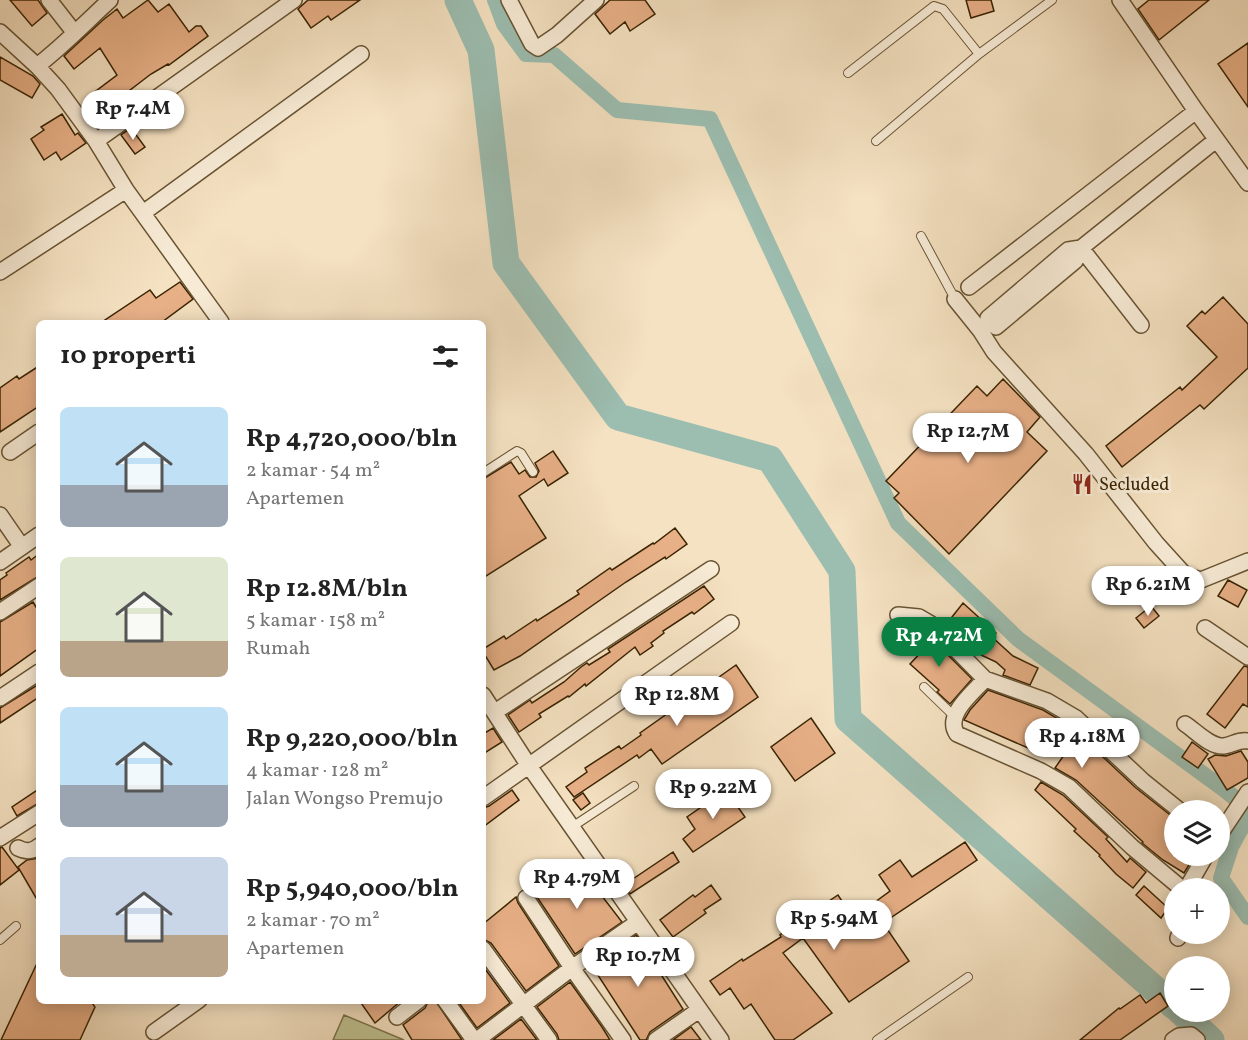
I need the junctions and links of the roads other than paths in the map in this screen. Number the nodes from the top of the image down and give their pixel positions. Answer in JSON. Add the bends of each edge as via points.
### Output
{"nodes":[{"id":1,"x":49,"y":0,"type":"edge"},
{"id":2,"x":110,"y":0,"type":"edge"},
{"id":3,"x":294,"y":0,"type":"edge"},
{"id":4,"x":509,"y":0,"type":"edge"},
{"id":5,"x":596,"y":0,"type":"edge"},
{"id":6,"x":1052,"y":0,"type":"edge"},
{"id":7,"x":1120,"y":0,"type":"edge"},
{"id":8,"x":0,"y":32,"type":"edge"},
{"id":9,"x":74,"y":32,"type":"junction"},
{"id":10,"x":361,"y":54,"type":"dead end"},
{"id":11,"x":979,"y":54,"type":"junction"},
{"id":12,"x":37,"y":66,"type":"junction"},
{"id":13,"x":848,"y":73,"type":"dead end"},
{"id":14,"x":1196,"y":111,"type":"junction"},
{"id":15,"x":1216,"y":140,"type":"junction"},
{"id":16,"x":96,"y":141,"type":"junction"},
{"id":17,"x":876,"y":141,"type":"dead end"},
{"id":18,"x":1248,"y":183,"type":"edge"},
{"id":19,"x":126,"y":190,"type":"junction"},
{"id":20,"x":143,"y":213,"type":"junction"},
{"id":21,"x":921,"y":236,"type":"dead end"},
{"id":22,"x":1081,"y":248,"type":"junction"},
{"id":23,"x":0,"y":272,"type":"edge"},
{"id":24,"x":969,"y":286,"type":"dead end"},
{"id":25,"x":955,"y":299,"type":"joint"},
{"id":26,"x":213,"y":320,"type":"edge"},
{"id":27,"x":1142,"y":325,"type":"dead end"},
{"id":28,"x":36,"y":434,"type":"edge"},
{"id":29,"x":10,"y":452,"type":"dead end"},
{"id":30,"x":486,"y":471,"type":"edge"},
{"id":31,"x":533,"y":472,"type":"dead end"},
{"id":32,"x":0,"y":515,"type":"edge"},
{"id":33,"x":36,"y":537,"type":"edge"},
{"id":34,"x":22,"y":547,"type":"junction"},
{"id":35,"x":1248,"y":561,"type":"edge"},
{"id":36,"x":0,"y":562,"type":"edge"},
{"id":37,"x":711,"y":569,"type":"dead end"},
{"id":38,"x":36,"y":588,"type":"edge"},
{"id":39,"x":0,"y":612,"type":"edge"},
{"id":40,"x":898,"y":615,"type":"dead end"},
{"id":41,"x":730,"y":624,"type":"dead end"},
{"id":42,"x":1205,"y":628,"type":"dead end"},
{"id":43,"x":1248,"y":657,"type":"edge"},
{"id":44,"x":36,"y":674,"type":"edge"},
{"id":45,"x":985,"y":679,"type":"junction"},
{"id":46,"x":924,"y":687,"type":"dead end"},
{"id":47,"x":0,"y":698,"type":"edge"},
{"id":48,"x":486,"y":700,"type":"edge"},
{"id":49,"x":495,"y":712,"type":"junction"},
{"id":50,"x":954,"y":716,"type":"junction"},
{"id":51,"x":1185,"y":724,"type":"dead end"},
{"id":52,"x":1248,"y":741,"type":"edge"},
{"id":53,"x":529,"y":766,"type":"junction"},
{"id":54,"x":634,"y":786,"type":"dead end"},
{"id":55,"x":1248,"y":792,"type":"edge"},
{"id":56,"x":486,"y":796,"type":"edge"},
{"id":57,"x":1167,"y":800,"type":"edge"},
{"id":58,"x":36,"y":815,"type":"edge"},
{"id":59,"x":1230,"y":819,"type":"edge"},
{"id":60,"x":572,"y":827,"type":"junction"},
{"id":61,"x":0,"y":838,"type":"edge"},
{"id":62,"x":18,"y":848,"type":"dead end"},
{"id":63,"x":36,"y":848,"type":"edge"},
{"id":64,"x":1169,"y":878,"type":"edge"},
{"id":65,"x":526,"y":898,"type":"dead end"},
{"id":66,"x":638,"y":922,"type":"junction"},
{"id":67,"x":16,"y":926,"type":"dead end"},
{"id":68,"x":0,"y":940,"type":"edge"},
{"id":69,"x":486,"y":953,"type":"edge"},
{"id":70,"x":572,"y":968,"type":"junction"},
{"id":71,"x":968,"y":977,"type":"dead end"},
{"id":72,"x":193,"y":1004,"type":"edge"},
{"id":73,"x":414,"y":1004,"type":"edge"},
{"id":74,"x":448,"y":1004,"type":"edge"},
{"id":75,"x":524,"y":1004,"type":"junction"},
{"id":76,"x":699,"y":1010,"type":"junction"},
{"id":77,"x":397,"y":1017,"type":"dead end"},
{"id":78,"x":154,"y":1032,"type":"dead end"},
{"id":79,"x":475,"y":1040,"type":"edge"},
{"id":80,"x":549,"y":1040,"type":"edge"},
{"id":81,"x":623,"y":1040,"type":"edge"},
{"id":82,"x":656,"y":1040,"type":"edge"},
{"id":83,"x":721,"y":1040,"type":"edge"},
{"id":84,"x":877,"y":1040,"type":"edge"},
{"id":85,"x":1173,"y":1040,"type":"edge"},
{"id":86,"x":1197,"y":1040,"type":"edge"}],
"edges":[{"from":1,"to":9,"type":"street"},
{"from":2,"to":9,"type":"street"},
{"from":3,"to":16,"type":"street"},
{"from":4,"to":5,"type":"street","via":[[532,45],[538,48]]},
{"from":6,"to":11,"type":"lane"},
{"from":7,"to":14,"type":"street"},
{"from":8,"to":12,"type":"street"},
{"from":9,"to":12,"type":"street"},
{"from":10,"to":20,"type":"street"},
{"from":11,"to":13,"type":"lane","via":[[943,9],[934,6]]},
{"from":11,"to":17,"type":"lane"},
{"from":12,"to":16,"type":"street"},
{"from":14,"to":15,"type":"street"},
{"from":14,"to":24,"type":"street"},
{"from":15,"to":18,"type":"street"},
{"from":15,"to":22,"type":"street"},
{"from":16,"to":19,"type":"street"},
{"from":19,"to":20,"type":"street"},
{"from":19,"to":23,"type":"street"},
{"from":20,"to":26,"type":"street"},
{"from":21,"to":25,"type":"lane"},
{"from":22,"to":22,"type":"street","via":[[1068,250],[988,318],[996,327],[1075,261]]},
{"from":22,"to":27,"type":"street"},
{"from":25,"to":35,"type":"street","via":[[994,352],[1086,454],[1185,575],[1201,580]]},
{"from":28,"to":29,"type":"street"},
{"from":30,"to":31,"type":"lane","via":[[517,451]]},
{"from":32,"to":34,"type":"street"},
{"from":33,"to":34,"type":"street"},
{"from":34,"to":36,"type":"street"},
{"from":37,"to":49,"type":"street"},
{"from":38,"to":39,"type":"street"},
{"from":40,"to":45,"type":"street","via":[[919,617],[931,624]]},
{"from":41,"to":53,"type":"street"},
{"from":42,"to":43,"type":"street"},
{"from":44,"to":47,"type":"street"},
{"from":45,"to":50,"type":"street"},
{"from":45,"to":57,"type":"street","via":[[1047,701],[1076,718]]},
{"from":46,"to":50,"type":"lane"},
{"from":48,"to":49,"type":"street"},
{"from":49,"to":53,"type":"street"},
{"from":50,"to":64,"type":"street","via":[[953,729],[957,734],[1069,787]]},
{"from":51,"to":52,"type":"street","via":[[1214,744]]},
{"from":53,"to":56,"type":"street"},
{"from":53,"to":60,"type":"street"},
{"from":54,"to":60,"type":"lane"},
{"from":55,"to":59,"type":"street"},
{"from":58,"to":61,"type":"street"},
{"from":60,"to":66,"type":"street"},
{"from":62,"to":63,"type":"street"},
{"from":65,"to":70,"type":"street"},
{"from":66,"to":70,"type":"street"},
{"from":66,"to":76,"type":"street"},
{"from":67,"to":68,"type":"lane"},
{"from":69,"to":75,"type":"street"},
{"from":70,"to":75,"type":"street"},
{"from":70,"to":81,"type":"street"},
{"from":71,"to":84,"type":"lane"},
{"from":72,"to":78,"type":"street"},
{"from":73,"to":77,"type":"street"},
{"from":74,"to":79,"type":"street"},
{"from":75,"to":79,"type":"street"},
{"from":75,"to":80,"type":"street"},
{"from":76,"to":82,"type":"street"},
{"from":76,"to":83,"type":"street"},
{"from":85,"to":86,"type":"street","via":[[1191,1035]]}]}
